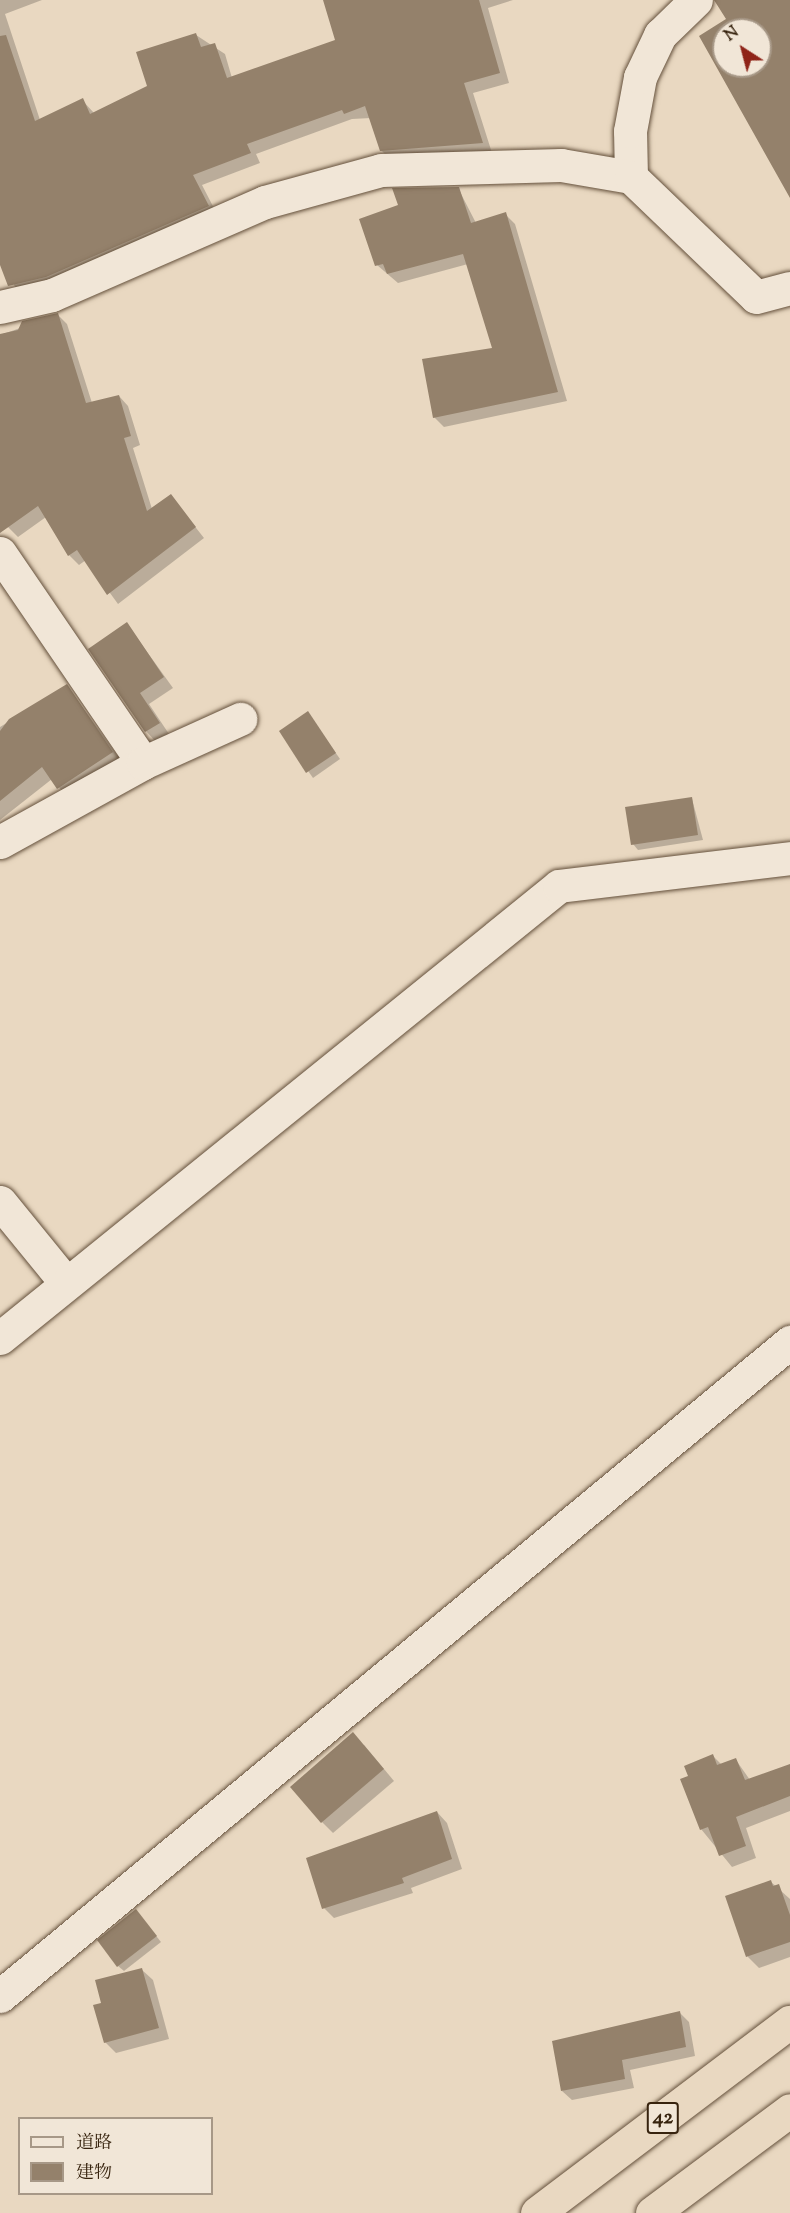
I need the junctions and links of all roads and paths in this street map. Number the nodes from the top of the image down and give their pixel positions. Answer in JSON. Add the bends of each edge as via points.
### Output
{"nodes":[{"id":1,"x":696,"y":0,"type":"edge"},
{"id":2,"x":631,"y":177,"type":"junction"},
{"id":3,"x":790,"y":288,"type":"edge"},
{"id":4,"x":0,"y":307,"type":"edge"},
{"id":5,"x":0,"y":553,"type":"edge"},
{"id":6,"x":240,"y":719,"type":"dead end"},
{"id":7,"x":144,"y":764,"type":"junction"},
{"id":8,"x":0,"y":842,"type":"edge"},
{"id":9,"x":790,"y":858,"type":"edge"},
{"id":10,"x":0,"y":1202,"type":"edge"},
{"id":11,"x":66,"y":1283,"type":"junction"},
{"id":12,"x":0,"y":1338,"type":"edge"},
{"id":13,"x":790,"y":1342,"type":"edge"},
{"id":14,"x":0,"y":1996,"type":"edge"},
{"id":15,"x":790,"y":2022,"type":"edge"},
{"id":16,"x":790,"y":2110,"type":"edge"},
{"id":17,"x":537,"y":2213,"type":"edge"},
{"id":18,"x":652,"y":2213,"type":"edge"}],
"edges":[{"from":1,"to":2,"type":"street","via":[[660,35],[640,77],[630,131]]},
{"from":2,"to":3,"type":"street","via":[[756,297]]},
{"from":2,"to":4,"type":"street","via":[[561,165],[381,170],[265,202],[52,295]]},
{"from":5,"to":7,"type":"street"},
{"from":6,"to":7,"type":"street"},
{"from":7,"to":8,"type":"street"},
{"from":9,"to":11,"type":"street","via":[[559,886]]},
{"from":10,"to":11,"type":"street"},
{"from":11,"to":12,"type":"street"},
{"from":13,"to":14,"type":"street"},
{"from":15,"to":17,"type":"highway","number":"42"},
{"from":16,"to":18,"type":"highway"}]}
